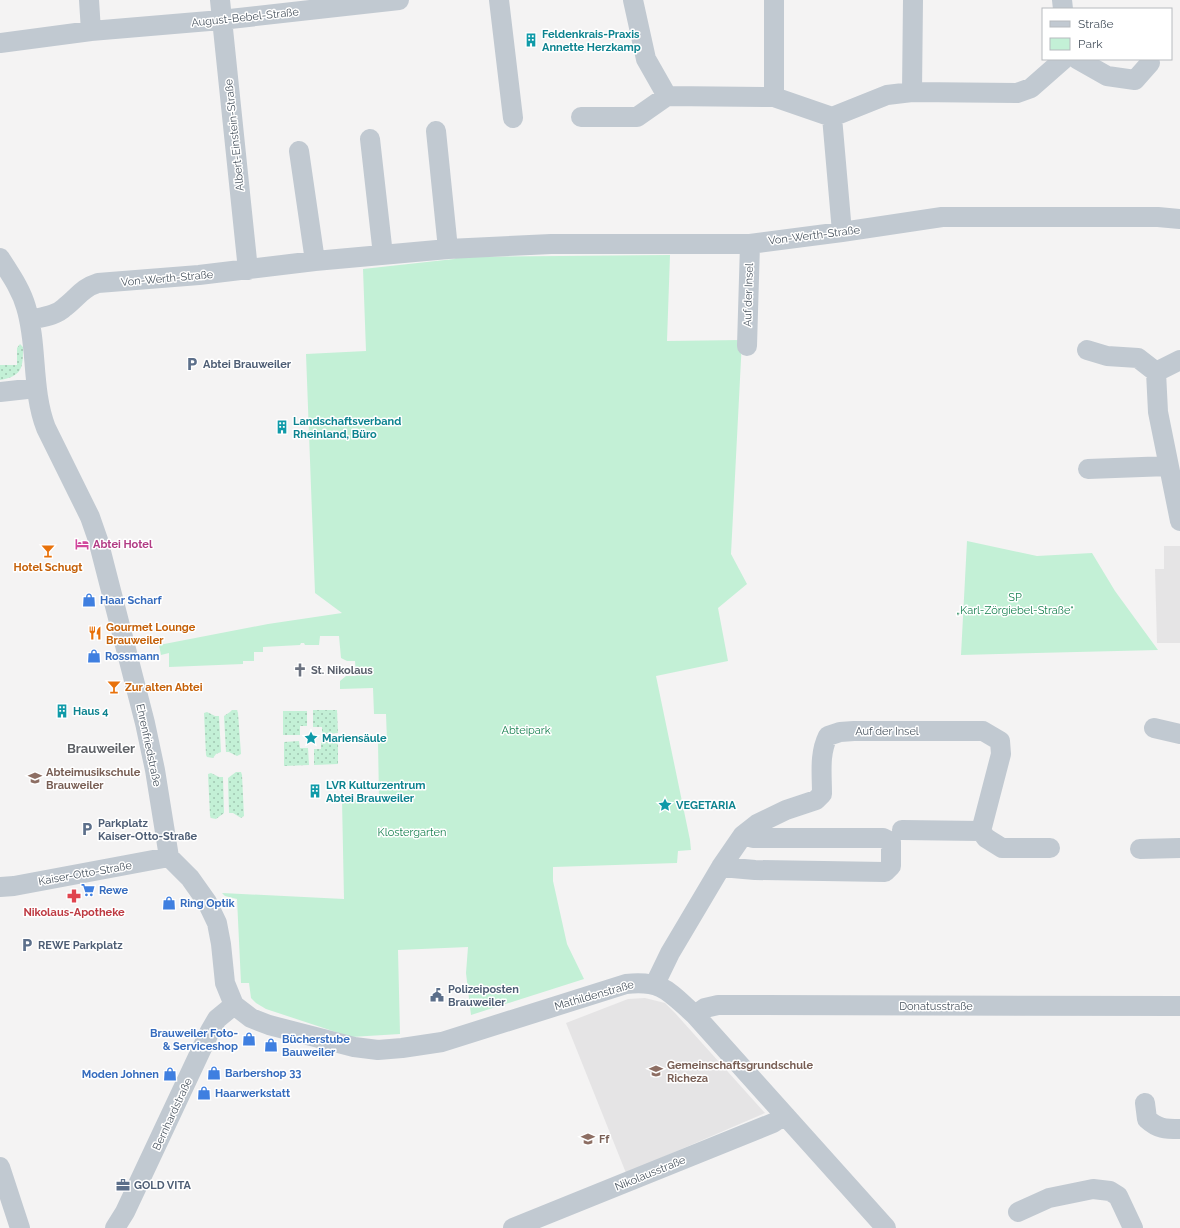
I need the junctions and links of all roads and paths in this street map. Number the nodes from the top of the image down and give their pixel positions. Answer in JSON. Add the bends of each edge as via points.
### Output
{"nodes":[{"id":1,"x":89,"y":0,"type":"edge"},
{"id":2,"x":220,"y":0,"type":"edge"},
{"id":3,"x":399,"y":0,"type":"edge"},
{"id":4,"x":498,"y":0,"type":"edge"},
{"id":5,"x":633,"y":0,"type":"edge"},
{"id":6,"x":774,"y":0,"type":"edge"},
{"id":7,"x":912,"y":0,"type":"edge"},
{"id":8,"x":221,"y":20,"type":"junction"},
{"id":9,"x":91,"y":31,"type":"junction"},
{"id":10,"x":0,"y":43,"type":"edge"},
{"id":11,"x":1063,"y":60,"type":"edge"},
{"id":12,"x":1079,"y":60,"type":"edge"},
{"id":13,"x":1150,"y":63,"type":"dead end"},
{"id":14,"x":912,"y":92,"type":"junction"},
{"id":15,"x":668,"y":96,"type":"junction"},
{"id":16,"x":774,"y":97,"type":"junction"},
{"id":17,"x":581,"y":117,"type":"dead end"},
{"id":18,"x":832,"y":117,"type":"junction"},
{"id":19,"x":513,"y":118,"type":"dead end"},
{"id":20,"x":436,"y":132,"type":"dead end"},
{"id":21,"x":370,"y":139,"type":"dead end"},
{"id":22,"x":299,"y":151,"type":"dead end"},
{"id":23,"x":1180,"y":219,"type":"edge"},
{"id":24,"x":842,"y":232,"type":"junction"},
{"id":25,"x":750,"y":244,"type":"junction"},
{"id":26,"x":448,"y":249,"type":"junction"},
{"id":27,"x":383,"y":255,"type":"junction"},
{"id":28,"x":0,"y":258,"type":"edge"},
{"id":29,"x":315,"y":261,"type":"junction"},
{"id":30,"x":248,"y":270,"type":"junction"},
{"id":31,"x":30,"y":320,"type":"junction"},
{"id":32,"x":747,"y":346,"type":"dead end"},
{"id":33,"x":1087,"y":350,"type":"dead end"},
{"id":34,"x":1180,"y":360,"type":"edge"},
{"id":35,"x":1156,"y":372,"type":"junction"},
{"id":36,"x":36,"y":388,"type":"junction"},
{"id":37,"x":0,"y":392,"type":"edge"},
{"id":38,"x":1169,"y":466,"type":"junction"},
{"id":39,"x":1088,"y":469,"type":"dead end"},
{"id":40,"x":1180,"y":521,"type":"edge"},
{"id":41,"x":1154,"y":728,"type":"dead end"},
{"id":42,"x":1180,"y":734,"type":"edge"},
{"id":43,"x":902,"y":830,"type":"dead end"},
{"id":44,"x":981,"y":831,"type":"junction"},
{"id":45,"x":748,"y":836,"type":"junction"},
{"id":46,"x":1050,"y":848,"type":"dead end"},
{"id":47,"x":1180,"y":848,"type":"edge"},
{"id":48,"x":1140,"y":849,"type":"dead end"},
{"id":49,"x":169,"y":857,"type":"junction"},
{"id":50,"x":721,"y":867,"type":"junction"},
{"id":51,"x":742,"y":869,"type":"junction"},
{"id":52,"x":0,"y":887,"type":"edge"},
{"id":53,"x":655,"y":984,"type":"junction"},
{"id":54,"x":234,"y":1005,"type":"junction"},
{"id":55,"x":1180,"y":1006,"type":"edge"},
{"id":56,"x":695,"y":1015,"type":"junction"},
{"id":57,"x":1145,"y":1103,"type":"dead end"},
{"id":58,"x":785,"y":1115,"type":"junction"},
{"id":59,"x":1180,"y":1129,"type":"edge"},
{"id":60,"x":0,"y":1167,"type":"edge"},
{"id":61,"x":1018,"y":1212,"type":"dead end"},
{"id":62,"x":20,"y":1228,"type":"edge"},
{"id":63,"x":115,"y":1228,"type":"edge"},
{"id":64,"x":513,"y":1228,"type":"edge"},
{"id":65,"x":886,"y":1228,"type":"edge"},
{"id":66,"x":1133,"y":1228,"type":"edge"}],
"edges":[{"from":1,"to":9,"type":"street"},
{"from":2,"to":8,"type":"street","name":"Albert-Einstein-Straße"},
{"from":3,"to":8,"type":"street","name":"August-Bebel-Straße"},
{"from":4,"to":19,"type":"street"},
{"from":5,"to":15,"type":"street","via":[[646,59]]},
{"from":6,"to":16,"type":"street"},
{"from":7,"to":14,"type":"street"},
{"from":8,"to":9,"type":"street","name":"August-Bebel-Straße"},
{"from":8,"to":30,"type":"street","name":"Albert-Einstein-Straße"},
{"from":9,"to":10,"type":"street","name":"August-Bebel-Straße"},
{"from":11,"to":14,"type":"street","via":[[1031,88],[1017,93]]},
{"from":12,"to":13,"type":"street","via":[[1107,76],[1135,80]]},
{"from":14,"to":18,"type":"street","via":[[887,95]]},
{"from":15,"to":16,"type":"street"},
{"from":15,"to":17,"type":"street","via":[[637,117]]},
{"from":16,"to":18,"type":"street"},
{"from":18,"to":24,"type":"street"},
{"from":20,"to":26,"type":"street"},
{"from":21,"to":27,"type":"street"},
{"from":22,"to":29,"type":"street"},
{"from":23,"to":24,"type":"street","name":"Von-Werth-Straße","via":[[942,217]]},
{"from":24,"to":25,"type":"street","name":"Von-Werth-Straße"},
{"from":25,"to":26,"type":"street","name":"Von-Werth-Straße","via":[[550,244]]},
{"from":25,"to":32,"type":"street","name":"Auf der Insel"},
{"from":26,"to":27,"type":"street","name":"Von-Werth-Straße"},
{"from":27,"to":29,"type":"street","name":"Von-Werth-Straße"},
{"from":28,"to":31,"type":"street","name":"Ehrenfriedstraße","via":[[20,290]]},
{"from":29,"to":30,"type":"street","name":"Von-Werth-Straße"},
{"from":30,"to":31,"type":"street","name":"Von-Werth-Straße","via":[[98,283],[88,286],[65,308]]},
{"from":31,"to":36,"type":"street","name":"Ehrenfriedstraße"},
{"from":33,"to":35,"type":"street","via":[[1107,356],[1138,358]]},
{"from":34,"to":35,"type":"street"},
{"from":35,"to":38,"type":"street","via":[[1158,412]]},
{"from":36,"to":37,"type":"street"},
{"from":36,"to":49,"type":"street","name":"Ehrenfriedstraße","via":[[46,428],[90,517],[98,540],[146,723]]},
{"from":38,"to":39,"type":"street"},
{"from":38,"to":40,"type":"street"},
{"from":41,"to":42,"type":"street"},
{"from":43,"to":44,"type":"street"},
{"from":44,"to":45,"type":"street","name":"Auf der Insel","via":[[1001,754],[1000,741],[982,732],[854,731],[828,736],[822,755],[822,794],[816,800],[786,810],[757,824]]},
{"from":44,"to":46,"type":"street","via":[[986,838],[1002,848]]},
{"from":45,"to":50,"type":"street","name":"Auf der Insel"},
{"from":45,"to":51,"type":"street"},
{"from":45,"to":51,"type":"street","via":[[883,838],[891,842],[891,866],[885,872]]},
{"from":47,"to":48,"type":"street"},
{"from":49,"to":52,"type":"street","name":"Kaiser-Otto-Straße"},
{"from":49,"to":54,"type":"street","via":[[190,878],[207,902],[217,923],[225,983]]},
{"from":50,"to":51,"type":"street"},
{"from":50,"to":53,"type":"street","name":"Auf der Insel","via":[[670,953]]},
{"from":53,"to":54,"type":"street","name":"Mathildenstraße","via":[[626,984],[442,1042],[378,1050],[354,1047],[269,1024],[251,1018]]},
{"from":53,"to":56,"type":"street","name":"Mathildenstraße","via":[[669,991]]},
{"from":54,"to":63,"type":"street","name":"Bernhardstraße","via":[[217,1018],[210,1031],[125,1212]]},
{"from":55,"to":56,"type":"street","name":"Donatusstraße","via":[[718,1005],[705,1008]]},
{"from":56,"to":58,"type":"street","name":"Mathildenstraße"},
{"from":57,"to":59,"type":"street","via":[[1147,1119],[1154,1126]]},
{"from":58,"to":64,"type":"street","name":"Nikolausstraße","via":[[774,1123]]},
{"from":58,"to":65,"type":"street","name":"Mathildenstraße"},
{"from":60,"to":62,"type":"street"},
{"from":61,"to":66,"type":"street","via":[[1049,1198],[1093,1190],[1110,1192],[1118,1196]]}]}
